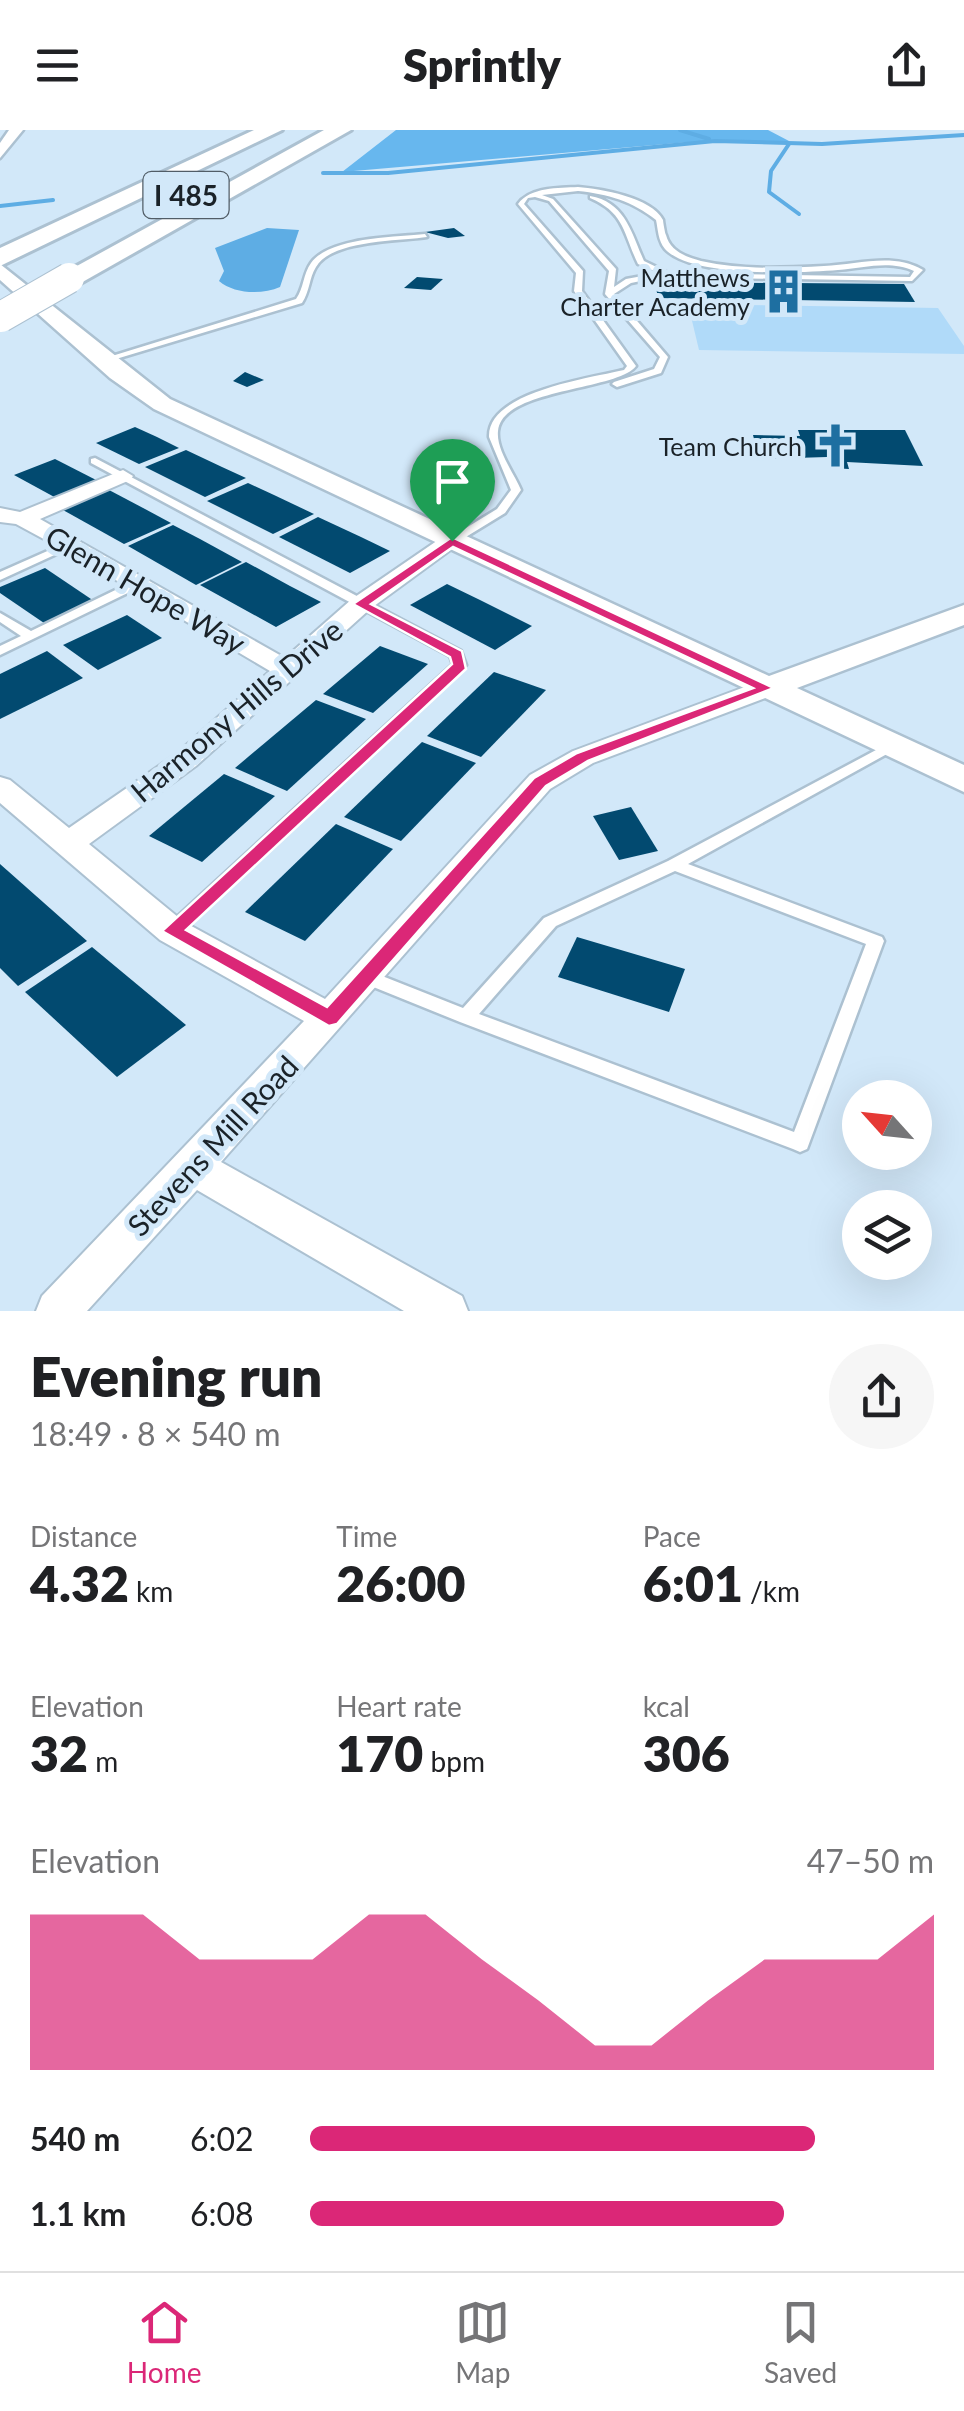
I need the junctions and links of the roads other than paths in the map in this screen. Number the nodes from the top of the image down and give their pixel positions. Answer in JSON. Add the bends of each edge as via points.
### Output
{"nodes":[{"id":1,"x":16,"y":130,"type":"edge"},
{"id":2,"x":271,"y":130,"type":"edge"},
{"id":3,"x":316,"y":130,"type":"edge"},
{"id":4,"x":340,"y":130,"type":"edge"},
{"id":5,"x":1,"y":151,"type":"edge"},
{"id":6,"x":535,"y":194,"type":"junction"},
{"id":7,"x":547,"y":198,"type":"junction"},
{"id":8,"x":425,"y":236,"type":"dead end"},
{"id":9,"x":0,"y":258,"type":"edge"},
{"id":10,"x":56,"y":258,"type":"junction"},
{"id":11,"x":0,"y":270,"type":"edge"},
{"id":12,"x":674,"y":275,"type":"junction"},
{"id":13,"x":0,"y":288,"type":"edge"},
{"id":14,"x":608,"y":294,"type":"junction"},
{"id":15,"x":0,"y":317,"type":"edge"},
{"id":16,"x":103,"y":360,"type":"junction"},
{"id":17,"x":566,"y":388,"type":"junction"},
{"id":18,"x":95,"y":462,"type":"dead end"},
{"id":19,"x":123,"y":476,"type":"junction"},
{"id":20,"x":11,"y":517,"type":"edge"},
{"id":21,"x":452,"y":541,"type":"junction"},
{"id":22,"x":70,"y":544,"type":"junction"},
{"id":23,"x":0,"y":576,"type":"edge"},
{"id":24,"x":138,"y":583,"type":"junction"},
{"id":25,"x":360,"y":604,"type":"junction"},
{"id":26,"x":964,"y":614,"type":"edge"},
{"id":27,"x":0,"y":617,"type":"edge"},
{"id":28,"x":30,"y":636,"type":"junction"},
{"id":29,"x":0,"y":652,"type":"edge"},
{"id":30,"x":290,"y":671,"type":"junction"},
{"id":31,"x":766,"y":688,"type":"junction"},
{"id":32,"x":891,"y":746,"type":"junction"},
{"id":33,"x":964,"y":780,"type":"edge"},
{"id":34,"x":0,"y":787,"type":"edge"},
{"id":35,"x":68,"y":844,"type":"junction"},
{"id":36,"x":674,"y":866,"type":"junction"},
{"id":37,"x":172,"y":931,"type":"junction"},
{"id":38,"x":367,"y":977,"type":"junction"},
{"id":39,"x":466,"y":1017,"type":"junction"},
{"id":40,"x":329,"y":1018,"type":"junction"},
{"id":41,"x":192,"y":1166,"type":"junction"},
{"id":42,"x":58,"y":1311,"type":"edge"},
{"id":43,"x":446,"y":1311,"type":"edge"}],
"edges":[{"from":1,"to":5,"type":"street"},
{"from":2,"to":10,"type":"highway","number":"I 485"},
{"from":3,"to":10,"type":"highway","number":"I 485"},
{"from":4,"to":10,"type":"highway"},
{"from":6,"to":7,"type":"lane"},
{"from":6,"to":12,"type":"lane","via":[[584,191],[631,198],[659,219],[672,253],[708,265],[836,268],[891,262],[919,274]]},
{"from":6,"to":17,"type":"lane","via":[[521,204],[580,273],[578,291],[632,366]]},
{"from":7,"to":12,"type":"lane","via":[[603,201],[631,228],[640,262]]},
{"from":7,"to":14,"type":"lane","via":[[613,271]]},
{"from":8,"to":16,"type":"lane","via":[[323,254],[299,301]]},
{"from":9,"to":10,"type":"highway","number":"I 485"},
{"from":10,"to":13,"type":"highway","number":"I 485"},
{"from":10,"to":15,"type":"highway","bridge":true},
{"from":11,"to":16,"type":"street"},
{"from":12,"to":14,"type":"lane","via":[[642,276]]},
{"from":14,"to":17,"type":"lane","via":[[664,357],[663,367],[624,382]]},
{"from":16,"to":21,"type":"street","via":[[162,404]]},
{"from":17,"to":21,"type":"lane","via":[[500,414],[494,440],[516,490],[500,511]]},
{"from":18,"to":19,"type":"lane"},
{"from":19,"to":20,"type":"street"},
{"from":19,"to":25,"type":"lane"},
{"from":20,"to":22,"type":"street","name":"Glenn Hope Way"},
{"from":21,"to":25,"type":"street","name":"Harmony Hills Drive"},
{"from":21,"to":31,"type":"street"},
{"from":22,"to":23,"type":"lane"},
{"from":22,"to":24,"type":"street","name":"Glenn Hope Way"},
{"from":24,"to":28,"type":"lane"},
{"from":24,"to":30,"type":"street","name":"Glenn Hope Way"},
{"from":25,"to":30,"type":"street","name":"Harmony Hills Drive"},
{"from":25,"to":37,"type":"lane","via":[[456,654],[460,665]]},
{"from":26,"to":31,"type":"street","name":"Stevens Mill Road"},
{"from":27,"to":28,"type":"lane"},
{"from":28,"to":29,"type":"lane"},
{"from":30,"to":35,"type":"street","name":"Harmony Hills Drive","via":[[186,760]]},
{"from":31,"to":32,"type":"street"},
{"from":31,"to":38,"type":"street","name":"Stevens Mill Road","via":[[556,770],[526,794]]},
{"from":32,"to":33,"type":"street"},
{"from":32,"to":36,"type":"lane"},
{"from":34,"to":35,"type":"street"},
{"from":35,"to":37,"type":"street"},
{"from":36,"to":39,"type":"lane","via":[[550,922]]},
{"from":36,"to":39,"type":"lane","via":[[876,941],[800,1143]]},
{"from":37,"to":40,"type":"street"},
{"from":38,"to":39,"type":"lane"},
{"from":38,"to":40,"type":"street","name":"Stevens Mill Road"},
{"from":40,"to":41,"type":"street","name":"Stevens Mill Road"},
{"from":41,"to":42,"type":"street","name":"Stevens Mill Road"},
{"from":41,"to":43,"type":"street"}]}
